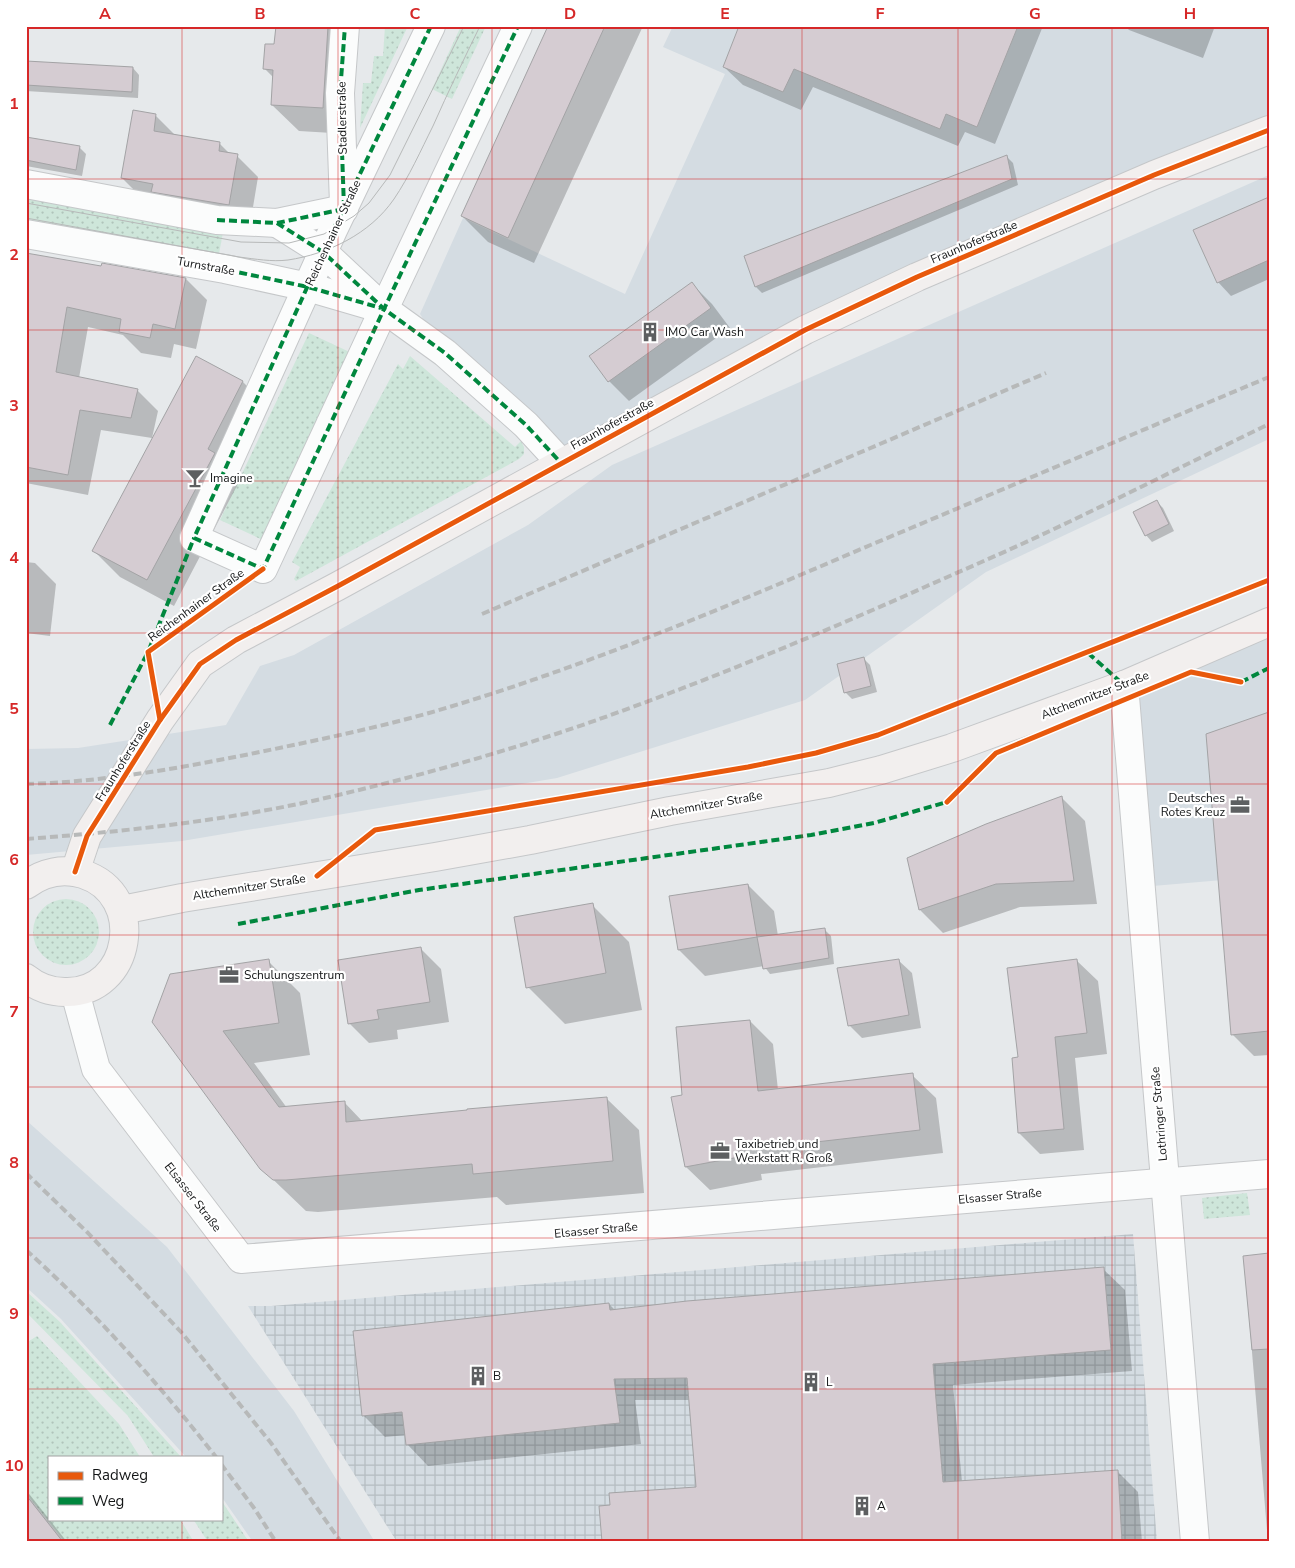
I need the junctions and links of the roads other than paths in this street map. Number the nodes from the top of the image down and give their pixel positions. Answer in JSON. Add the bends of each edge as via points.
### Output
{"nodes":[{"id":1,"x":346,"y":26,"type":"edge"},
{"id":2,"x":431,"y":26,"type":"edge"},
{"id":3,"x":518,"y":26,"type":"edge"},
{"id":4,"x":1269,"y":130,"type":"edge"},
{"id":5,"x":26,"y":184,"type":"edge"},
{"id":6,"x":344,"y":209,"type":"junction"},
{"id":7,"x":277,"y":223,"type":"junction"},
{"id":8,"x":26,"y":234,"type":"edge"},
{"id":9,"x":323,"y":252,"type":"junction"},
{"id":10,"x":308,"y":287,"type":"junction"},
{"id":11,"x":384,"y":309,"type":"junction"},
{"id":12,"x":562,"y":463,"type":"junction"},
{"id":13,"x":1269,"y":622,"type":"edge"},
{"id":14,"x":1124,"y":686,"type":"junction"},
{"id":15,"x":75,"y":872,"type":"junction"},
{"id":16,"x":26,"y":885,"type":"edge"},
{"id":17,"x":122,"y":910,"type":"junction"},
{"id":18,"x":26,"y":978,"type":"edge"},
{"id":19,"x":75,"y":992,"type":"junction"},
{"id":20,"x":1269,"y":1174,"type":"edge"},
{"id":21,"x":1165,"y":1182,"type":"junction"},
{"id":22,"x":1195,"y":1542,"type":"edge"}],
"edges":[{"from":1,"to":6,"type":"street","name":"Stadlerstraße","via":[[340,92]]},
{"from":2,"to":6,"type":"street","name":"Reichenhainer Straße"},
{"from":3,"to":11,"type":"street","name":"Reichenhainer Straße"},
{"from":4,"to":12,"type":"main road","name":"Fraunhoferstraße","via":[[1154,175],[917,277],[813,326]]},
{"from":5,"to":7,"type":"street","name":"Turnstraße","via":[[217,220]]},
{"from":6,"to":7,"type":"street","name":"Turnstraße"},
{"from":6,"to":9,"type":"street","name":"Reichenhainer Straße"},
{"from":7,"to":9,"type":"street","name":"Turnstraße"},
{"from":8,"to":10,"type":"street","name":"Turnstraße"},
{"from":9,"to":10,"type":"street","name":"Reichenhainer Straße"},
{"from":9,"to":11,"type":"street","name":"Turnstraße"},
{"from":10,"to":11,"type":"street","name":"Turnstraße"},
{"from":10,"to":11,"type":"street","name":"Reichenhainer Straße","via":[[194,538],[263,569]]},
{"from":11,"to":12,"type":"street","name":"Turnstraße","via":[[445,353],[526,425]]},
{"from":12,"to":15,"type":"main road","name":"Fraunhoferstraße","via":[[236,640],[200,664],[160,720],[87,836]]},
{"from":13,"to":14,"type":"main road","name":"Altchemnitzer Straße"},
{"from":14,"to":17,"type":"main road","name":"Altchemnitzer Straße","via":[[952,748],[829,783],[530,840]]},
{"from":14,"to":21,"type":"street","name":"Lothringer Straße"},
{"from":15,"to":16,"type":"main road","via":[[47,874]]},
{"from":15,"to":17,"type":"main road","via":[[104,884]]},
{"from":17,"to":19,"type":"main road","via":[[124,943],[115,966],[98,983]]},
{"from":18,"to":19,"type":"main road","via":[[48,990]]},
{"from":19,"to":21,"type":"street","name":"Elsasser Straße","via":[[96,1069],[241,1259]]},
{"from":20,"to":21,"type":"street","name":"Elsasser Straße"},
{"from":21,"to":22,"type":"street","name":"Lothringer Straße"}]}
